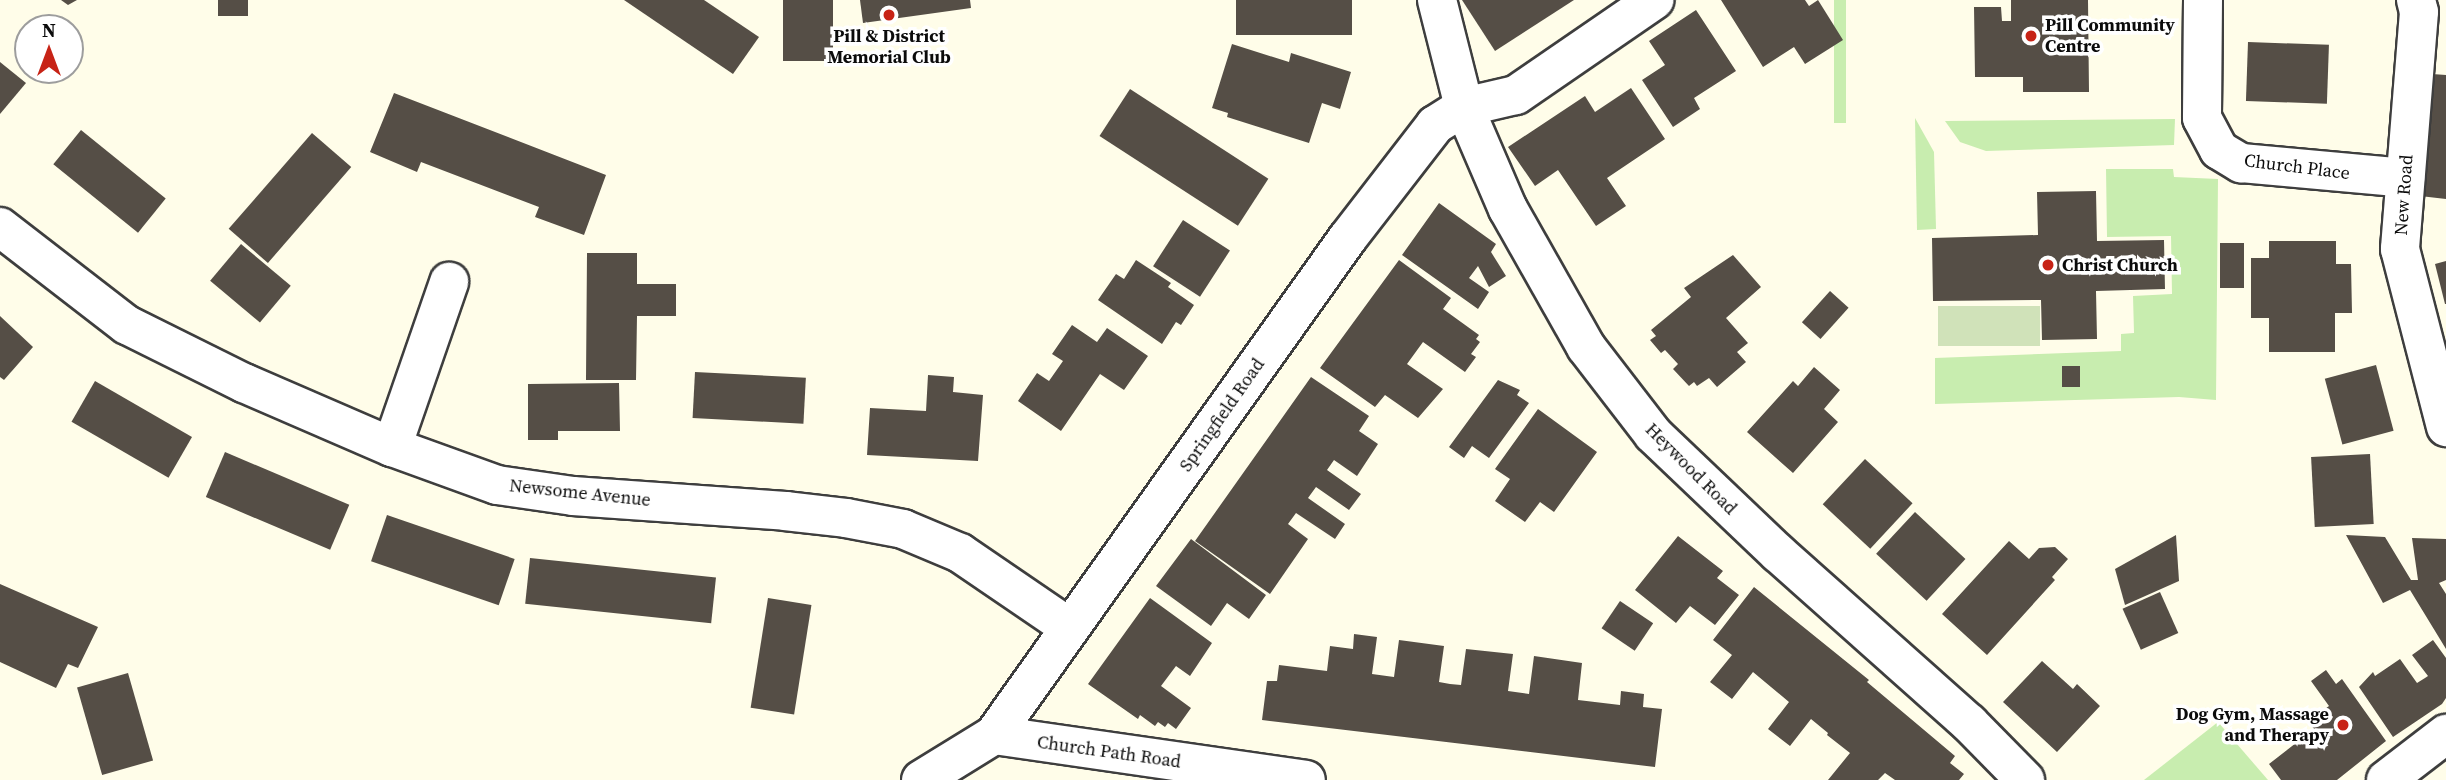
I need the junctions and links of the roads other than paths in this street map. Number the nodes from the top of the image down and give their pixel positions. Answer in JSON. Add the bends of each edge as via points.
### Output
{"nodes":[{"id":1,"x":1437,"y":0,"type":"edge"},
{"id":2,"x":1654,"y":0,"type":"edge"},
{"id":3,"x":2203,"y":0,"type":"edge"},
{"id":4,"x":2416,"y":0,"type":"edge"},
{"id":5,"x":1464,"y":107,"type":"junction"},
{"id":6,"x":2405,"y":178,"type":"junction"},
{"id":7,"x":0,"y":227,"type":"edge"},
{"id":8,"x":449,"y":282,"type":"dead end"},
{"id":9,"x":2446,"y":427,"type":"edge"},
{"id":10,"x":392,"y":447,"type":"junction"},
{"id":11,"x":1070,"y":628,"type":"junction"},
{"id":12,"x":2446,"y":734,"type":"edge"},
{"id":13,"x":994,"y":735,"type":"junction"},
{"id":14,"x":921,"y":780,"type":"edge"},
{"id":15,"x":1307,"y":780,"type":"edge"},
{"id":16,"x":2025,"y":780,"type":"edge"},
{"id":17,"x":2386,"y":780,"type":"edge"}],
"edges":[{"from":1,"to":5,"type":"street","name":"Heywood Road"},
{"from":2,"to":5,"type":"street","name":"Springfield Road","via":[[1516,94]]},
{"from":3,"to":6,"type":"street","name":"Church Place","via":[[2202,118],[2220,150],[2241,163]]},
{"from":4,"to":6,"type":"street","name":"New Road","via":[[2419,12]]},
{"from":5,"to":11,"type":"street","name":"Springfield Road","via":[[1434,125],[1347,239]]},
{"from":5,"to":16,"type":"street","name":"Heywood Road","via":[[1508,209],[1562,306],[1653,434],[1778,554],[1969,723]]},
{"from":6,"to":9,"type":"street","name":"New Road","via":[[2400,249]]},
{"from":7,"to":10,"type":"street","name":"Newsome Avenue","via":[[127,325],[244,383]]},
{"from":8,"to":10,"type":"street"},
{"from":10,"to":11,"type":"street","name":"Newsome Avenue","via":[[497,485],[573,496],[797,512],[902,529],[960,554]]},
{"from":11,"to":13,"type":"street","name":"Springfield Road"},
{"from":12,"to":17,"type":"street"},
{"from":13,"to":14,"type":"street"},
{"from":13,"to":15,"type":"street","name":"Church Path Road"}]}
